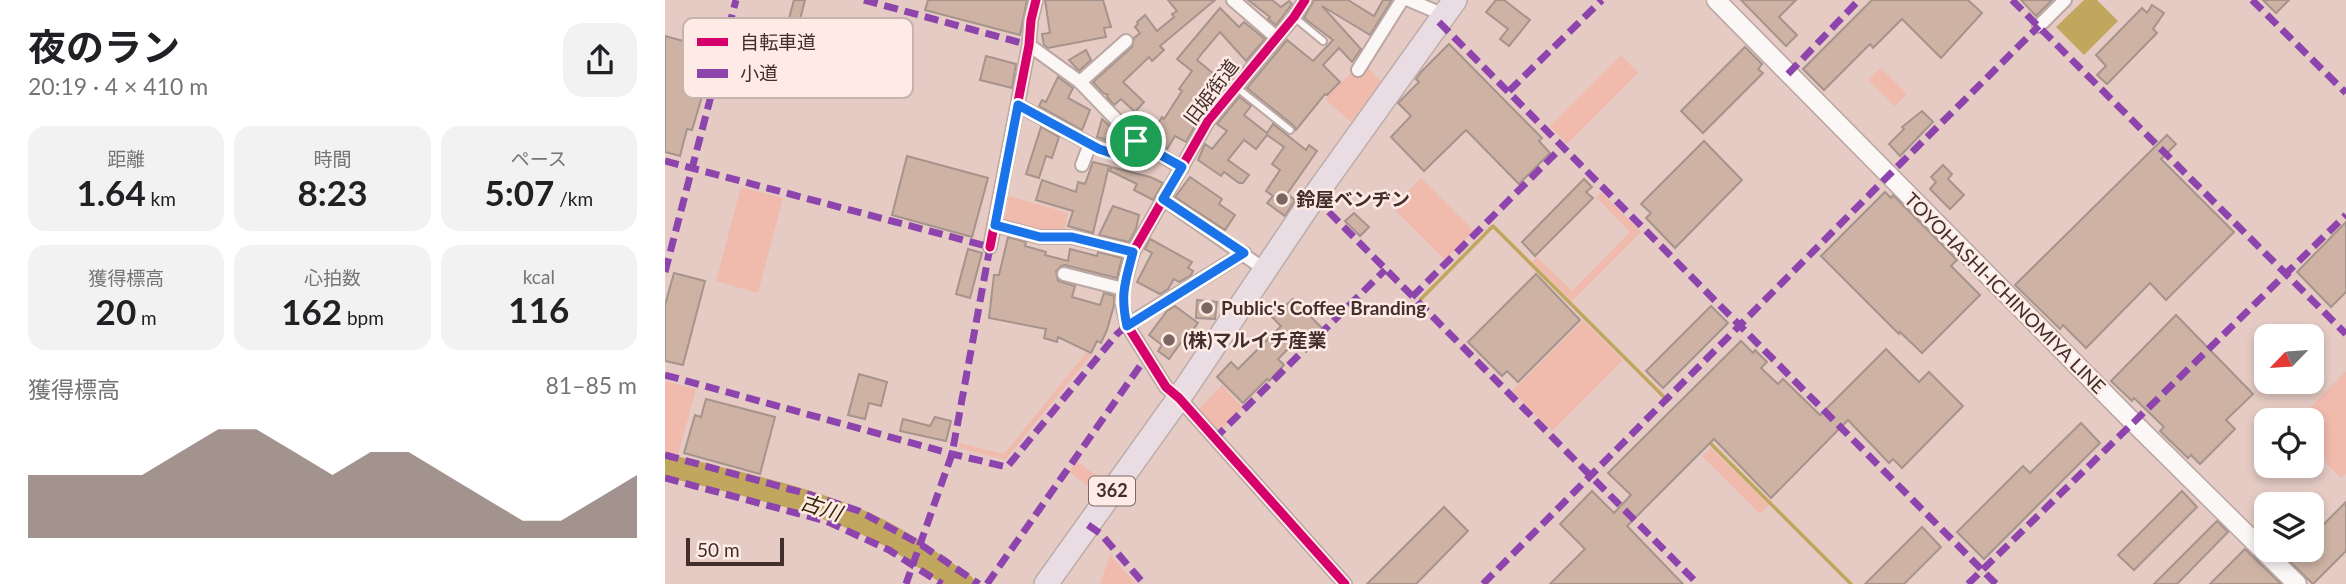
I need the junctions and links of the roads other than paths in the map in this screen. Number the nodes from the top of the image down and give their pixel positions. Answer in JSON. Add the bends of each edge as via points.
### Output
{"nodes":[{"id":1,"x":1035,"y":0,"type":"edge"},
{"id":2,"x":1233,"y":0,"type":"edge"},
{"id":3,"x":1305,"y":0,"type":"edge"},
{"id":4,"x":1402,"y":0,"type":"edge"},
{"id":5,"x":1409,"y":0,"type":"edge"},
{"id":6,"x":1716,"y":0,"type":"edge"},
{"id":7,"x":2065,"y":0,"type":"edge"},
{"id":8,"x":1449,"y":7,"type":"edge"},
{"id":9,"x":1294,"y":18,"type":"junction"},
{"id":10,"x":2039,"y":26,"type":"dead end"},
{"id":11,"x":1276,"y":37,"type":"junction"},
{"id":12,"x":1126,"y":41,"type":"dead end"},
{"id":13,"x":1323,"y":41,"type":"dead end"},
{"id":14,"x":1029,"y":45,"type":"junction"},
{"id":15,"x":1358,"y":70,"type":"dead end"},
{"id":16,"x":1080,"y":82,"type":"junction"},
{"id":17,"x":1236,"y":87,"type":"junction"},
{"id":18,"x":1018,"y":105,"type":"junction"},
{"id":19,"x":1290,"y":130,"type":"dead end"},
{"id":20,"x":1136,"y":141,"type":"junction"},
{"id":21,"x":1090,"y":144,"type":"junction"},
{"id":22,"x":1082,"y":165,"type":"dead end"},
{"id":23,"x":1182,"y":167,"type":"junction"},
{"id":24,"x":1163,"y":199,"type":"junction"},
{"id":25,"x":995,"y":225,"type":"junction"},
{"id":26,"x":991,"y":247,"type":"dead end"},
{"id":27,"x":1133,"y":252,"type":"junction"},
{"id":28,"x":1244,"y":253,"type":"junction"},
{"id":29,"x":1264,"y":269,"type":"junction"},
{"id":30,"x":1064,"y":274,"type":"dead end"},
{"id":31,"x":1123,"y":289,"type":"junction"},
{"id":32,"x":1127,"y":326,"type":"junction"},
{"id":33,"x":1179,"y":398,"type":"junction"},
{"id":34,"x":1046,"y":584,"type":"edge"},
{"id":35,"x":1345,"y":584,"type":"edge"},
{"id":36,"x":2297,"y":584,"type":"edge"}],
"edges":[{"from":1,"to":14,"type":"street"},
{"from":2,"to":11,"type":"street"},
{"from":3,"to":9,"type":"street","name":"旧姫街道"},
{"from":4,"to":15,"type":"street"},
{"from":5,"to":8,"type":"street"},
{"from":6,"to":36,"type":"main road","name":"TOYOHASHI-ICHINOMIYA LINE"},
{"from":7,"to":10,"type":"street"},
{"from":8,"to":29,"type":"highway","number":"362"},
{"from":9,"to":11,"type":"street","name":"旧姫街道"},
{"from":9,"to":13,"type":"lane"},
{"from":11,"to":17,"type":"street","name":"旧姫街道"},
{"from":12,"to":16,"type":"street"},
{"from":14,"to":16,"type":"street"},
{"from":14,"to":18,"type":"street"},
{"from":16,"to":20,"type":"street"},
{"from":17,"to":19,"type":"lane"},
{"from":17,"to":23,"type":"street","name":"旧姫街道","via":[[1208,121]]},
{"from":18,"to":21,"type":"street"},
{"from":18,"to":25,"type":"street"},
{"from":20,"to":21,"type":"street","via":[[1126,158]]},
{"from":20,"to":23,"type":"street"},
{"from":21,"to":22,"type":"street"},
{"from":23,"to":24,"type":"street","name":"旧姫街道"},
{"from":24,"to":27,"type":"street","name":"旧姫街道"},
{"from":24,"to":28,"type":"street"},
{"from":25,"to":26,"type":"street"},
{"from":25,"to":27,"type":"street"},
{"from":27,"to":31,"type":"street","name":"旧姫街道"},
{"from":28,"to":29,"type":"street"},
{"from":28,"to":32,"type":"street"},
{"from":29,"to":33,"type":"highway","number":"362"},
{"from":30,"to":31,"type":"street"},
{"from":31,"to":32,"type":"street","name":"旧姫街道"},
{"from":32,"to":33,"type":"street","name":"旧姫街道","via":[[1166,387]]},
{"from":33,"to":34,"type":"highway","number":"362"},
{"from":33,"to":35,"type":"street","name":"旧姫街道"}]}
